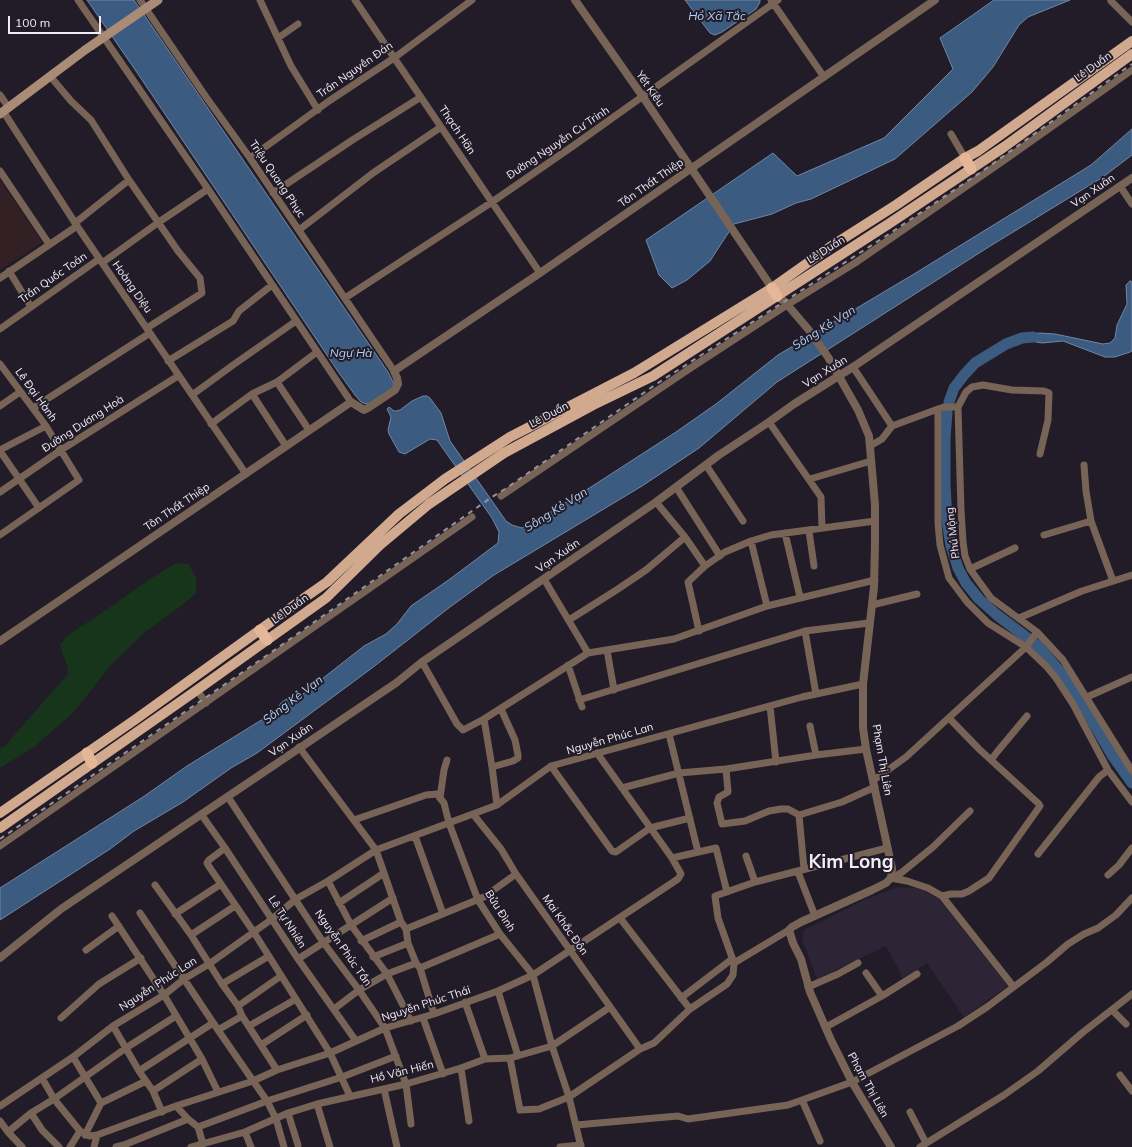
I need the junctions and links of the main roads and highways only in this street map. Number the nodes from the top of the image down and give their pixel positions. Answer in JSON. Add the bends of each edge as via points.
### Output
{"nodes":[{"id":1,"x":158,"y":0,"type":"edge"},
{"id":2,"x":1132,"y":41,"type":"edge"},
{"id":3,"x":1132,"y":54,"type":"edge"},
{"id":4,"x":4,"y":111,"type":"edge"},
{"id":5,"x":965,"y":158,"type":"junction"},
{"id":6,"x":971,"y":169,"type":"junction"},
{"id":7,"x":774,"y":292,"type":"junction"},
{"id":8,"x":634,"y":374,"type":"junction"},
{"id":9,"x":639,"y":383,"type":"junction"},
{"id":10,"x":260,"y":630,"type":"junction"},
{"id":11,"x":267,"y":640,"type":"junction"},
{"id":12,"x":87,"y":753,"type":"junction"},
{"id":13,"x":92,"y":763,"type":"junction"},
{"id":14,"x":0,"y":813,"type":"edge"},
{"id":15,"x":0,"y":828,"type":"edge"}],
"edges":[{"from":1,"to":4,"type":"main road"},
{"from":2,"to":5,"type":"main road","name":"Lê Duẩn"},
{"from":3,"to":6,"type":"main road","name":"Lê Duẩn"},
{"from":5,"to":6,"type":"highway"},
{"from":5,"to":7,"type":"main road","name":"Lê Duẩn","via":[[830,247]]},
{"from":6,"to":7,"type":"main road","name":"Lê Duẩn","via":[[890,223]]},
{"from":7,"to":8,"type":"main road","name":"Lê Duẩn"},
{"from":7,"to":9,"type":"main road","name":"Lê Duẩn","via":[[653,376]]},
{"from":8,"to":9,"type":"main road"},
{"from":8,"to":10,"type":"main road","name":"Lê Duẩn","via":[[510,437],[445,479],[399,514],[327,582]]},
{"from":9,"to":11,"type":"main road","name":"Lê Duẩn","via":[[504,453],[429,504],[380,545],[326,598]]},
{"from":10,"to":11,"type":"highway"},
{"from":10,"to":12,"type":"main road","name":"Lê Duẩn"},
{"from":11,"to":13,"type":"main road","name":"Lê Duẩn"},
{"from":12,"to":13,"type":"highway"},
{"from":12,"to":14,"type":"main road","name":"Lê Duẩn"},
{"from":13,"to":15,"type":"main road","name":"Lê Duẩn"}]}
